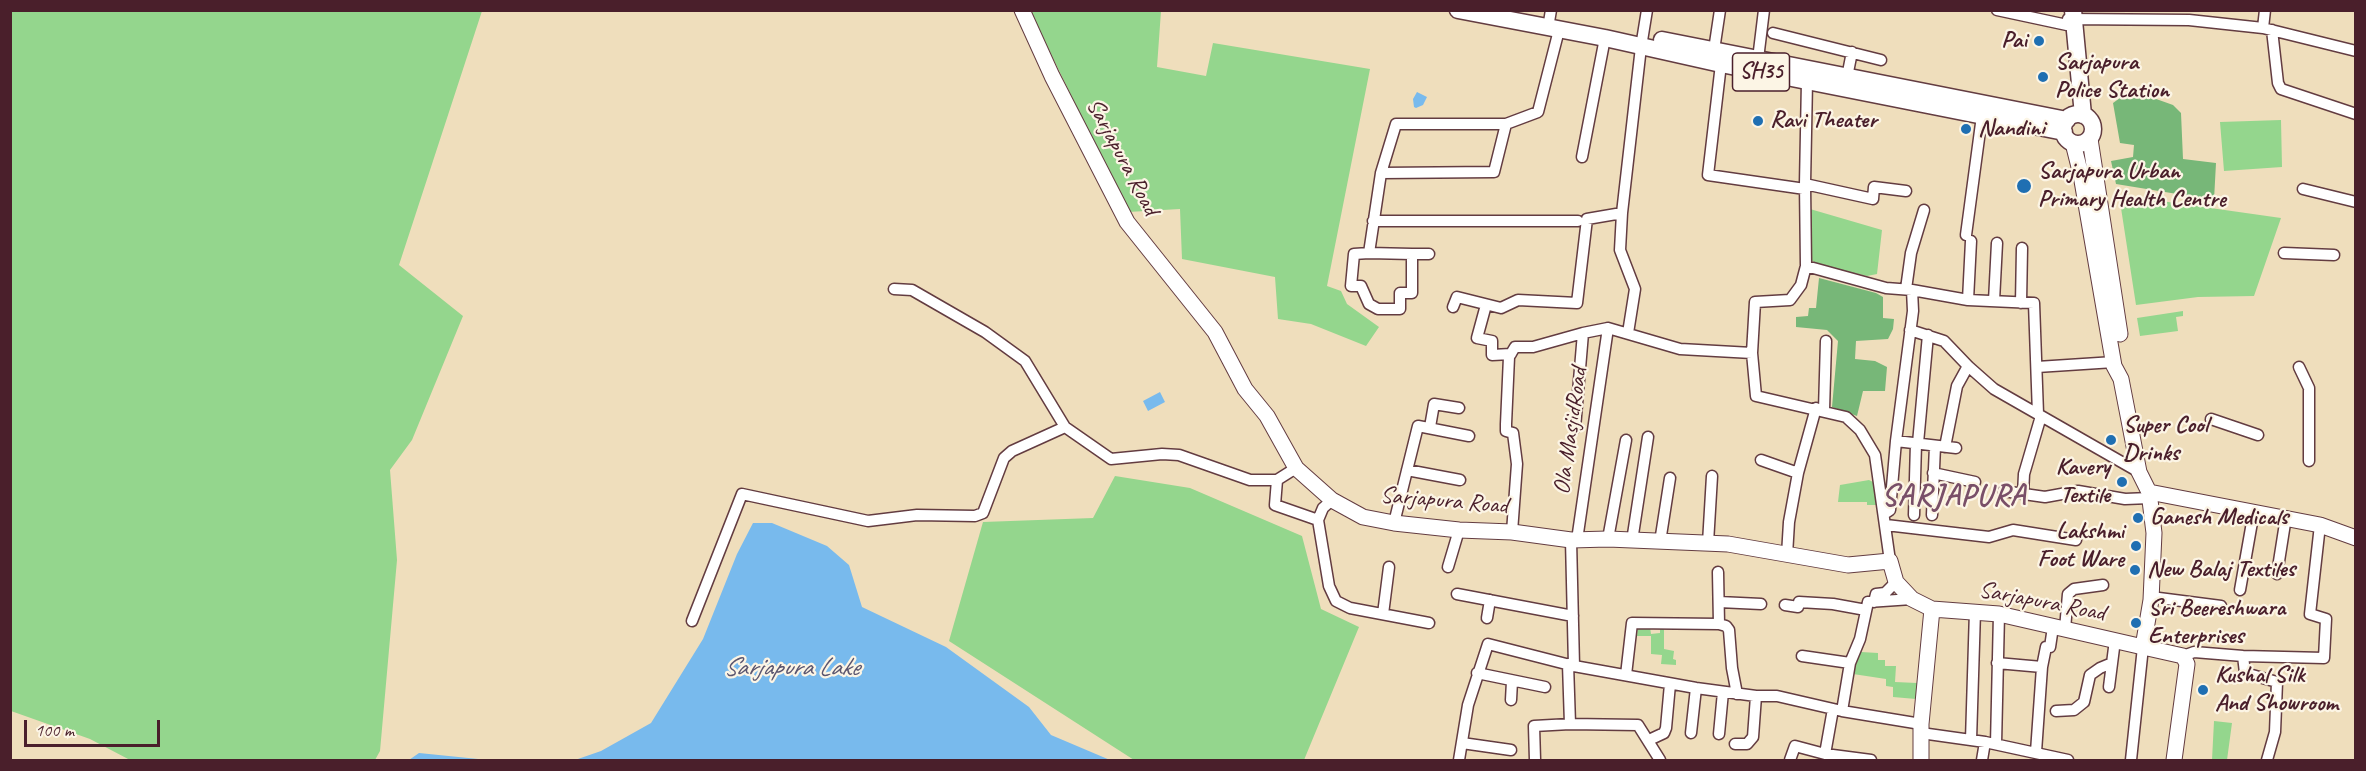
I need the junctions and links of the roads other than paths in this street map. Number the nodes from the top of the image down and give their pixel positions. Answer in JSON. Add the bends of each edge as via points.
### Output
{"nodes":[{"id":1,"x":1022,"y":10,"type":"edge"},
{"id":2,"x":1458,"y":10,"type":"edge"},
{"id":3,"x":1510,"y":10,"type":"edge"},
{"id":4,"x":1647,"y":10,"type":"edge"},
{"id":5,"x":1720,"y":10,"type":"edge"},
{"id":6,"x":1764,"y":10,"type":"edge"},
{"id":7,"x":1997,"y":10,"type":"edge"},
{"id":8,"x":2265,"y":10,"type":"edge"},
{"id":9,"x":2069,"y":17,"type":"edge"},
{"id":10,"x":1552,"y":22,"type":"edge"},
{"id":11,"x":2267,"y":29,"type":"junction"},
{"id":12,"x":1773,"y":33,"type":"dead end"},
{"id":13,"x":1605,"y":38,"type":"junction"},
{"id":14,"x":1642,"y":42,"type":"junction"},
{"id":15,"x":2355,"y":51,"type":"edge"},
{"id":16,"x":1852,"y":52,"type":"junction"},
{"id":17,"x":1718,"y":57,"type":"junction"},
{"id":18,"x":1758,"y":59,"type":"junction"},
{"id":19,"x":1881,"y":60,"type":"dead end"},
{"id":20,"x":1785,"y":70,"type":"junction"},
{"id":21,"x":1847,"y":77,"type":"junction"},
{"id":22,"x":1807,"y":81,"type":"junction"},
{"id":23,"x":2355,"y":114,"type":"edge"},
{"id":24,"x":1982,"y":116,"type":"junction"},
{"id":25,"x":1506,"y":124,"type":"junction"},
{"id":26,"x":2072,"y":125,"type":"junction"},
{"id":27,"x":2090,"y":139,"type":"junction"},
{"id":28,"x":1582,"y":157,"type":"dead end"},
{"id":29,"x":1382,"y":173,"type":"junction"},
{"id":30,"x":1805,"y":186,"type":"junction"},
{"id":31,"x":2303,"y":189,"type":"dead end"},
{"id":32,"x":1906,"y":191,"type":"dead end"},
{"id":33,"x":2355,"y":202,"type":"edge"},
{"id":34,"x":1924,"y":210,"type":"dead end"},
{"id":35,"x":1622,"y":213,"type":"junction"},
{"id":36,"x":1373,"y":221,"type":"junction"},
{"id":37,"x":1578,"y":221,"type":"dead end"},
{"id":38,"x":2099,"y":242,"type":"junction"},
{"id":39,"x":1996,"y":243,"type":"dead end"},
{"id":40,"x":2022,"y":248,"type":"dead end"},
{"id":41,"x":1370,"y":253,"type":"junction"},
{"id":42,"x":2284,"y":253,"type":"dead end"},
{"id":43,"x":1412,"y":254,"type":"junction"},
{"id":44,"x":1429,"y":254,"type":"dead end"},
{"id":45,"x":2334,"y":255,"type":"dead end"},
{"id":46,"x":1806,"y":266,"type":"junction"},
{"id":47,"x":894,"y":289,"type":"dead end"},
{"id":48,"x":1909,"y":289,"type":"junction"},
{"id":49,"x":1968,"y":300,"type":"junction"},
{"id":50,"x":1994,"y":302,"type":"junction"},
{"id":51,"x":2020,"y":303,"type":"junction"},
{"id":52,"x":1486,"y":305,"type":"junction"},
{"id":53,"x":1453,"y":307,"type":"dead end"},
{"id":54,"x":1608,"y":328,"type":"junction"},
{"id":55,"x":1910,"y":330,"type":"junction"},
{"id":56,"x":1583,"y":333,"type":"junction"},
{"id":57,"x":1628,"y":333,"type":"junction"},
{"id":58,"x":1928,"y":335,"type":"junction"},
{"id":59,"x":1826,"y":341,"type":"dead end"},
{"id":60,"x":1511,"y":354,"type":"junction"},
{"id":61,"x":1752,"y":354,"type":"junction"},
{"id":62,"x":2114,"y":362,"type":"junction"},
{"id":63,"x":1968,"y":366,"type":"junction"},
{"id":64,"x":2037,"y":367,"type":"junction"},
{"id":65,"x":2299,"y":368,"type":"dead end"},
{"id":66,"x":2121,"y":379,"type":"junction"},
{"id":67,"x":1458,"y":408,"type":"dead end"},
{"id":68,"x":1820,"y":409,"type":"junction"},
{"id":69,"x":2040,"y":415,"type":"junction"},
{"id":70,"x":2211,"y":419,"type":"dead end"},
{"id":71,"x":1065,"y":427,"type":"junction"},
{"id":72,"x":1430,"y":427,"type":"junction"},
{"id":73,"x":1575,"y":428,"type":"dead end"},
{"id":74,"x":2259,"y":435,"type":"dead end"},
{"id":75,"x":1469,"y":436,"type":"dead end"},
{"id":76,"x":1648,"y":437,"type":"dead end"},
{"id":77,"x":1626,"y":440,"type":"dead end"},
{"id":78,"x":1896,"y":441,"type":"junction"},
{"id":79,"x":1917,"y":443,"type":"junction"},
{"id":80,"x":1946,"y":447,"type":"junction"},
{"id":81,"x":1761,"y":460,"type":"dead end"},
{"id":82,"x":2309,"y":461,"type":"dead end"},
{"id":83,"x":1296,"y":468,"type":"junction"},
{"id":84,"x":1407,"y":470,"type":"junction"},
{"id":85,"x":1798,"y":472,"type":"junction"},
{"id":86,"x":2139,"y":472,"type":"junction"},
{"id":87,"x":1933,"y":473,"type":"junction"},
{"id":88,"x":1712,"y":476,"type":"dead end"},
{"id":89,"x":1670,"y":478,"type":"dead end"},
{"id":90,"x":1277,"y":480,"type":"junction"},
{"id":91,"x":1460,"y":480,"type":"dead end"},
{"id":92,"x":1975,"y":482,"type":"dead end"},
{"id":93,"x":2002,"y":491,"type":"dead end"},
{"id":94,"x":2023,"y":494,"type":"junction"},
{"id":95,"x":2149,"y":495,"type":"junction"},
{"id":96,"x":1332,"y":500,"type":"junction"},
{"id":97,"x":2254,"y":511,"type":"junction"},
{"id":98,"x":1914,"y":514,"type":"dead end"},
{"id":99,"x":1932,"y":515,"type":"dead end"},
{"id":100,"x":2286,"y":517,"type":"junction"},
{"id":101,"x":1318,"y":520,"type":"junction"},
{"id":102,"x":1885,"y":520,"type":"junction"},
{"id":103,"x":1394,"y":523,"type":"junction"},
{"id":104,"x":2320,"y":525,"type":"junction"},
{"id":105,"x":1459,"y":530,"type":"junction"},
{"id":106,"x":1512,"y":531,"type":"junction"},
{"id":107,"x":2355,"y":538,"type":"edge"},
{"id":108,"x":1608,"y":539,"type":"junction"},
{"id":109,"x":1574,"y":540,"type":"junction"},
{"id":110,"x":2076,"y":540,"type":"dead end"},
{"id":111,"x":1632,"y":541,"type":"junction"},
{"id":112,"x":1660,"y":542,"type":"junction"},
{"id":113,"x":1708,"y":543,"type":"junction"},
{"id":114,"x":1787,"y":555,"type":"junction"},
{"id":115,"x":1890,"y":561,"type":"junction"},
{"id":116,"x":1389,"y":567,"type":"dead end"},
{"id":117,"x":1448,"y":567,"type":"dead end"},
{"id":118,"x":1718,"y":572,"type":"dead end"},
{"id":119,"x":2277,"y":574,"type":"dead end"},
{"id":120,"x":1896,"y":582,"type":"junction"},
{"id":121,"x":2103,"y":585,"type":"dead end"},
{"id":122,"x":2240,"y":590,"type":"dead end"},
{"id":123,"x":1457,"y":594,"type":"dead end"},
{"id":124,"x":2151,"y":597,"type":"junction"},
{"id":125,"x":1912,"y":599,"type":"junction"},
{"id":126,"x":1490,"y":600,"type":"junction"},
{"id":127,"x":1719,"y":602,"type":"junction"},
{"id":128,"x":1874,"y":602,"type":"junction"},
{"id":129,"x":1761,"y":604,"type":"dead end"},
{"id":130,"x":1785,"y":605,"type":"dead end"},
{"id":131,"x":2221,"y":606,"type":"dead end"},
{"id":132,"x":1932,"y":609,"type":"junction"},
{"id":133,"x":1866,"y":610,"type":"junction"},
{"id":134,"x":1975,"y":611,"type":"junction"},
{"id":135,"x":1999,"y":614,"type":"junction"},
{"id":136,"x":1383,"y":615,"type":"junction"},
{"id":137,"x":1573,"y":616,"type":"junction"},
{"id":138,"x":1487,"y":618,"type":"dead end"},
{"id":139,"x":692,"y":621,"type":"dead end"},
{"id":140,"x":1429,"y":623,"type":"dead end"},
{"id":141,"x":1719,"y":624,"type":"junction"},
{"id":142,"x":2059,"y":628,"type":"junction"},
{"id":143,"x":2115,"y":640,"type":"junction"},
{"id":144,"x":2143,"y":647,"type":"junction"},
{"id":145,"x":2183,"y":656,"type":"junction"},
{"id":146,"x":1802,"y":657,"type":"dead end"},
{"id":147,"x":2243,"y":657,"type":"junction"},
{"id":148,"x":1850,"y":663,"type":"junction"},
{"id":149,"x":1997,"y":663,"type":"junction"},
{"id":150,"x":2112,"y":663,"type":"junction"},
{"id":151,"x":1571,"y":665,"type":"junction"},
{"id":152,"x":2042,"y":667,"type":"junction"},
{"id":153,"x":1477,"y":673,"type":"junction"},
{"id":154,"x":1626,"y":675,"type":"junction"},
{"id":155,"x":1512,"y":681,"type":"junction"},
{"id":156,"x":1670,"y":684,"type":"junction"},
{"id":157,"x":1545,"y":687,"type":"dead end"},
{"id":158,"x":2109,"y":687,"type":"dead end"},
{"id":159,"x":1696,"y":688,"type":"junction"},
{"id":160,"x":1723,"y":692,"type":"junction"},
{"id":161,"x":1737,"y":694,"type":"junction"},
{"id":162,"x":1756,"y":696,"type":"junction"},
{"id":163,"x":1511,"y":700,"type":"dead end"},
{"id":164,"x":1837,"y":710,"type":"junction"},
{"id":165,"x":2056,"y":711,"type":"dead end"},
{"id":166,"x":1570,"y":724,"type":"junction"},
{"id":167,"x":1921,"y":728,"type":"junction"},
{"id":168,"x":1691,"y":733,"type":"dead end"},
{"id":169,"x":1719,"y":734,"type":"dead end"},
{"id":170,"x":1648,"y":740,"type":"junction"},
{"id":171,"x":1971,"y":740,"type":"junction"},
{"id":172,"x":1462,"y":742,"type":"junction"},
{"id":173,"x":1991,"y":743,"type":"junction"},
{"id":174,"x":1735,"y":744,"type":"dead end"},
{"id":175,"x":1511,"y":750,"type":"dead end"},
{"id":176,"x":2036,"y":752,"type":"junction"},
{"id":177,"x":1826,"y":754,"type":"junction"},
{"id":178,"x":1459,"y":760,"type":"edge"},
{"id":179,"x":1535,"y":760,"type":"edge"},
{"id":180,"x":1660,"y":760,"type":"edge"},
{"id":181,"x":1790,"y":760,"type":"edge"},
{"id":182,"x":1868,"y":760,"type":"edge"},
{"id":183,"x":1921,"y":760,"type":"edge"},
{"id":184,"x":1982,"y":760,"type":"edge"},
{"id":185,"x":2068,"y":760,"type":"edge"},
{"id":186,"x":2131,"y":760,"type":"edge"},
{"id":187,"x":2174,"y":760,"type":"edge"},
{"id":188,"x":2267,"y":760,"type":"edge"}],
"edges":[{"from":1,"to":83,"type":"street","name":"Sarjapura Road","via":[[1127,222],[1215,332],[1245,389],[1267,416]]},
{"from":2,"to":10,"type":"main road","number":"SH35"},
{"from":3,"to":10,"type":"main road","number":"SH35"},
{"from":4,"to":14,"type":"street"},
{"from":5,"to":17,"type":"street"},
{"from":6,"to":18,"type":"street"},
{"from":7,"to":9,"type":"street"},
{"from":8,"to":11,"type":"street"},
{"from":9,"to":11,"type":"street","via":[[2189,20]]},
{"from":9,"to":26,"type":"main road"},
{"from":10,"to":13,"type":"main road","number":"SH35"},
{"from":10,"to":14,"type":"main road","number":"SH35"},
{"from":10,"to":25,"type":"street","via":[[1538,112]]},
{"from":11,"to":15,"type":"street"},
{"from":11,"to":23,"type":"street","via":[[2281,89]]},
{"from":12,"to":16,"type":"street"},
{"from":13,"to":14,"type":"main road","number":"SH35"},
{"from":13,"to":28,"type":"street"},
{"from":14,"to":17,"type":"main road","number":"SH35"},
{"from":14,"to":35,"type":"street"},
{"from":16,"to":19,"type":"street"},
{"from":16,"to":21,"type":"street"},
{"from":17,"to":18,"type":"main road","number":"SH35"},
{"from":17,"to":20,"type":"main road","number":"SH35"},
{"from":17,"to":30,"type":"street","via":[[1708,175]]},
{"from":18,"to":20,"type":"main road","number":"SH35"},
{"from":20,"to":21,"type":"main road","number":"SH35"},
{"from":20,"to":22,"type":"main road","number":"SH35"},
{"from":21,"to":26,"type":"main road","number":"SH35"},
{"from":22,"to":24,"type":"main road","number":"SH35"},
{"from":22,"to":30,"type":"street"},
{"from":24,"to":26,"type":"main road","number":"SH35"},
{"from":24,"to":49,"type":"street","via":[[1968,238]]},
{"from":25,"to":29,"type":"street","via":[[1396,124]]},
{"from":25,"to":29,"type":"street","via":[[1494,172]]},
{"from":26,"to":27,"type":"main road","via":[[2082,144]]},
{"from":26,"to":27,"type":"main road","via":[[2092,125]]},
{"from":26,"to":38,"type":"street"},
{"from":27,"to":38,"type":"street"},
{"from":29,"to":36,"type":"street"},
{"from":30,"to":32,"type":"street","via":[[1873,199],[1874,187]]},
{"from":30,"to":46,"type":"street"},
{"from":31,"to":33,"type":"street"},
{"from":34,"to":48,"type":"street","via":[[1911,253]]},
{"from":35,"to":52,"type":"street","via":[[1587,219],[1577,303],[1518,300],[1501,308]]},
{"from":35,"to":57,"type":"street","via":[[1620,250],[1635,289]]},
{"from":36,"to":37,"type":"street"},
{"from":36,"to":41,"type":"street"},
{"from":38,"to":62,"type":"street"},
{"from":38,"to":66,"type":"street","via":[[2125,364]]},
{"from":39,"to":50,"type":"street"},
{"from":40,"to":51,"type":"street"},
{"from":41,"to":43,"type":"street"},
{"from":41,"to":43,"type":"street","via":[[1354,254],[1352,286],[1361,286],[1369,304],[1378,309],[1400,309],[1400,293],[1412,293]]},
{"from":42,"to":45,"type":"street"},
{"from":43,"to":44,"type":"street"},
{"from":46,"to":48,"type":"street","via":[[1886,288]]},
{"from":46,"to":61,"type":"street","via":[[1801,285],[1790,300],[1755,302]]},
{"from":47,"to":71,"type":"street","via":[[912,290],[985,332],[1025,362]]},
{"from":48,"to":49,"type":"street"},
{"from":48,"to":55,"type":"street","via":[[1913,312]]},
{"from":49,"to":50,"type":"street"},
{"from":50,"to":51,"type":"street"},
{"from":51,"to":64,"type":"street","via":[[2034,303]]},
{"from":52,"to":53,"type":"street","via":[[1457,297]]},
{"from":52,"to":60,"type":"street","via":[[1477,338],[1492,341],[1492,354]]},
{"from":54,"to":56,"type":"street"},
{"from":54,"to":57,"type":"street"},
{"from":54,"to":109,"type":"street","name":"Ola MasjidRoad"},
{"from":55,"to":58,"type":"street"},
{"from":55,"to":78,"type":"street"},
{"from":56,"to":60,"type":"street","via":[[1533,347],[1515,347]]},
{"from":56,"to":73,"type":"street"},
{"from":57,"to":61,"type":"street","via":[[1680,349]]},
{"from":58,"to":63,"type":"street","via":[[1944,341]]},
{"from":58,"to":79,"type":"street"},
{"from":59,"to":68,"type":"street"},
{"from":60,"to":106,"type":"street","via":[[1506,431],[1513,433],[1517,464]]},
{"from":61,"to":68,"type":"street","via":[[1756,396]]},
{"from":62,"to":64,"type":"street"},
{"from":62,"to":66,"type":"street"},
{"from":63,"to":69,"type":"street","via":[[1994,389]]},
{"from":63,"to":80,"type":"street","via":[[1957,386]]},
{"from":64,"to":69,"type":"street"},
{"from":65,"to":82,"type":"street","via":[[2309,388]]},
{"from":66,"to":86,"type":"street"},
{"from":67,"to":72,"type":"street","via":[[1434,404]]},
{"from":68,"to":85,"type":"street"},
{"from":68,"to":102,"type":"street","via":[[1846,417],[1860,430],[1875,455]]},
{"from":69,"to":86,"type":"street"},
{"from":69,"to":94,"type":"street"},
{"from":70,"to":74,"type":"street"},
{"from":71,"to":90,"type":"street","via":[[1110,459],[1179,455],[1250,480]]},
{"from":71,"to":139,"type":"street","via":[[1004,458],[983,513],[975,516],[917,515],[868,521],[742,494]]},
{"from":72,"to":75,"type":"street"},
{"from":72,"to":84,"type":"street","via":[[1418,426]]},
{"from":76,"to":111,"type":"street"},
{"from":77,"to":108,"type":"street"},
{"from":78,"to":79,"type":"street"},
{"from":78,"to":102,"type":"street","via":[[1890,510]]},
{"from":79,"to":80,"type":"street"},
{"from":79,"to":98,"type":"street"},
{"from":80,"to":87,"type":"street"},
{"from":81,"to":85,"type":"street"},
{"from":83,"to":90,"type":"street"},
{"from":83,"to":96,"type":"street","name":"Sarjapura Road"},
{"from":84,"to":91,"type":"street"},
{"from":84,"to":103,"type":"street"},
{"from":85,"to":114,"type":"street","via":[[1788,522]]},
{"from":86,"to":95,"type":"street"},
{"from":87,"to":92,"type":"street"},
{"from":87,"to":99,"type":"street"},
{"from":88,"to":113,"type":"street"},
{"from":89,"to":112,"type":"street"},
{"from":90,"to":101,"type":"street","via":[[1275,505]]},
{"from":93,"to":94,"type":"street"},
{"from":94,"to":95,"type":"street","via":[[2045,498],[2078,490],[2125,498]]},
{"from":95,"to":97,"type":"street"},
{"from":95,"to":124,"type":"street","via":[[2154,533]]},
{"from":96,"to":101,"type":"street"},
{"from":96,"to":103,"type":"street","name":"Sarjapura Road","via":[[1363,517]]},
{"from":97,"to":100,"type":"street"},
{"from":97,"to":122,"type":"street"},
{"from":100,"to":104,"type":"street"},
{"from":100,"to":119,"type":"street"},
{"from":101,"to":136,"type":"street","via":[[1335,601]]},
{"from":102,"to":110,"type":"street","via":[[1989,537],[2013,531]]},
{"from":102,"to":115,"type":"street"},
{"from":103,"to":105,"type":"street","name":"Sarjapura Road"},
{"from":104,"to":107,"type":"street"},
{"from":104,"to":147,"type":"street","via":[[2310,615],[2326,619],[2324,658]]},
{"from":105,"to":106,"type":"street","name":"Sarjapura Road"},
{"from":105,"to":117,"type":"street"},
{"from":106,"to":109,"type":"street","name":"Sarjapura Road"},
{"from":108,"to":109,"type":"street","name":"Sarjapura Road"},
{"from":108,"to":111,"type":"street","name":"Sarjapura Road"},
{"from":109,"to":137,"type":"street","name":"Ola MasjidRoad"},
{"from":111,"to":112,"type":"street","name":"Sarjapura Road"},
{"from":112,"to":113,"type":"street","name":"Sarjapura Road"},
{"from":113,"to":114,"type":"street","name":"Sarjapura Road"},
{"from":114,"to":115,"type":"street","name":"Sarjapura Road","via":[[1848,565]]},
{"from":115,"to":120,"type":"street","name":"Sarjapura Road"},
{"from":116,"to":136,"type":"street"},
{"from":118,"to":127,"type":"street"},
{"from":120,"to":125,"type":"street","name":"Sarjapura Road"},
{"from":120,"to":128,"type":"street","via":[[1885,593],[1876,594]]},
{"from":121,"to":142,"type":"street","via":[[2074,589],[2068,594]]},
{"from":123,"to":126,"type":"street"},
{"from":124,"to":131,"type":"street"},
{"from":124,"to":144,"type":"street"},
{"from":125,"to":128,"type":"street"},
{"from":125,"to":132,"type":"street","name":"Sarjapura Road"},
{"from":126,"to":137,"type":"street"},
{"from":126,"to":138,"type":"street"},
{"from":127,"to":129,"type":"street"},
{"from":127,"to":141,"type":"street"},
{"from":128,"to":133,"type":"street","via":[[1868,602]]},
{"from":130,"to":133,"type":"street","via":[[1833,604]]},
{"from":132,"to":134,"type":"street","name":"Sarjapura Road"},
{"from":132,"to":167,"type":"street"},
{"from":133,"to":148,"type":"street"},
{"from":134,"to":135,"type":"street","name":"Sarjapura Road"},
{"from":134,"to":171,"type":"street"},
{"from":135,"to":142,"type":"street","name":"Sarjapura Road"},
{"from":135,"to":149,"type":"street"},
{"from":136,"to":140,"type":"street"},
{"from":137,"to":151,"type":"street","name":"Ola MasjidRoad"},
{"from":141,"to":154,"type":"street","via":[[1632,623]]},
{"from":141,"to":161,"type":"street","via":[[1729,630]]},
{"from":142,"to":143,"type":"street","name":"Sarjapura Road"},
{"from":142,"to":152,"type":"street","via":[[2050,647],[2046,647]]},
{"from":143,"to":144,"type":"street","name":"Sarjapura Road"},
{"from":143,"to":150,"type":"street"},
{"from":144,"to":145,"type":"street","name":"Sarjapura Road"},
{"from":144,"to":186,"type":"street"},
{"from":145,"to":147,"type":"street","via":[[2194,652]]},
{"from":145,"to":187,"type":"street","via":[[2187,664]]},
{"from":146,"to":148,"type":"street"},
{"from":147,"to":188,"type":"street","via":[[2245,673],[2277,682],[2275,732]]},
{"from":148,"to":164,"type":"street"},
{"from":149,"to":152,"type":"street"},
{"from":149,"to":173,"type":"street"},
{"from":150,"to":158,"type":"street"},
{"from":150,"to":165,"type":"street","via":[[2090,675],[2084,702],[2074,710]]},
{"from":151,"to":153,"type":"street","via":[[1488,644]]},
{"from":151,"to":154,"type":"street"},
{"from":151,"to":166,"type":"street","name":"Ola MasjidRoad"},
{"from":152,"to":176,"type":"street"},
{"from":153,"to":155,"type":"street"},
{"from":153,"to":172,"type":"street"},
{"from":154,"to":156,"type":"street"},
{"from":155,"to":157,"type":"street"},
{"from":155,"to":163,"type":"street"},
{"from":156,"to":159,"type":"street"},
{"from":156,"to":170,"type":"street","via":[[1664,733]]},
{"from":159,"to":160,"type":"street"},
{"from":159,"to":168,"type":"street"},
{"from":160,"to":161,"type":"street"},
{"from":160,"to":169,"type":"street"},
{"from":161,"to":162,"type":"street"},
{"from":162,"to":164,"type":"street","via":[[1777,696]]},
{"from":162,"to":174,"type":"street","via":[[1753,736],[1747,744]]},
{"from":164,"to":167,"type":"street"},
{"from":164,"to":177,"type":"street"},
{"from":166,"to":170,"type":"street","via":[[1638,725]]},
{"from":166,"to":179,"type":"street","via":[[1534,726]]},
{"from":167,"to":171,"type":"street"},
{"from":167,"to":183,"type":"street"},
{"from":170,"to":180,"type":"street"},
{"from":171,"to":173,"type":"street"},
{"from":172,"to":175,"type":"street"},
{"from":172,"to":178,"type":"street"},
{"from":173,"to":176,"type":"street"},
{"from":173,"to":184,"type":"street"},
{"from":176,"to":185,"type":"street"},
{"from":177,"to":181,"type":"street","via":[[1795,746]]},
{"from":177,"to":182,"type":"street"}]}
